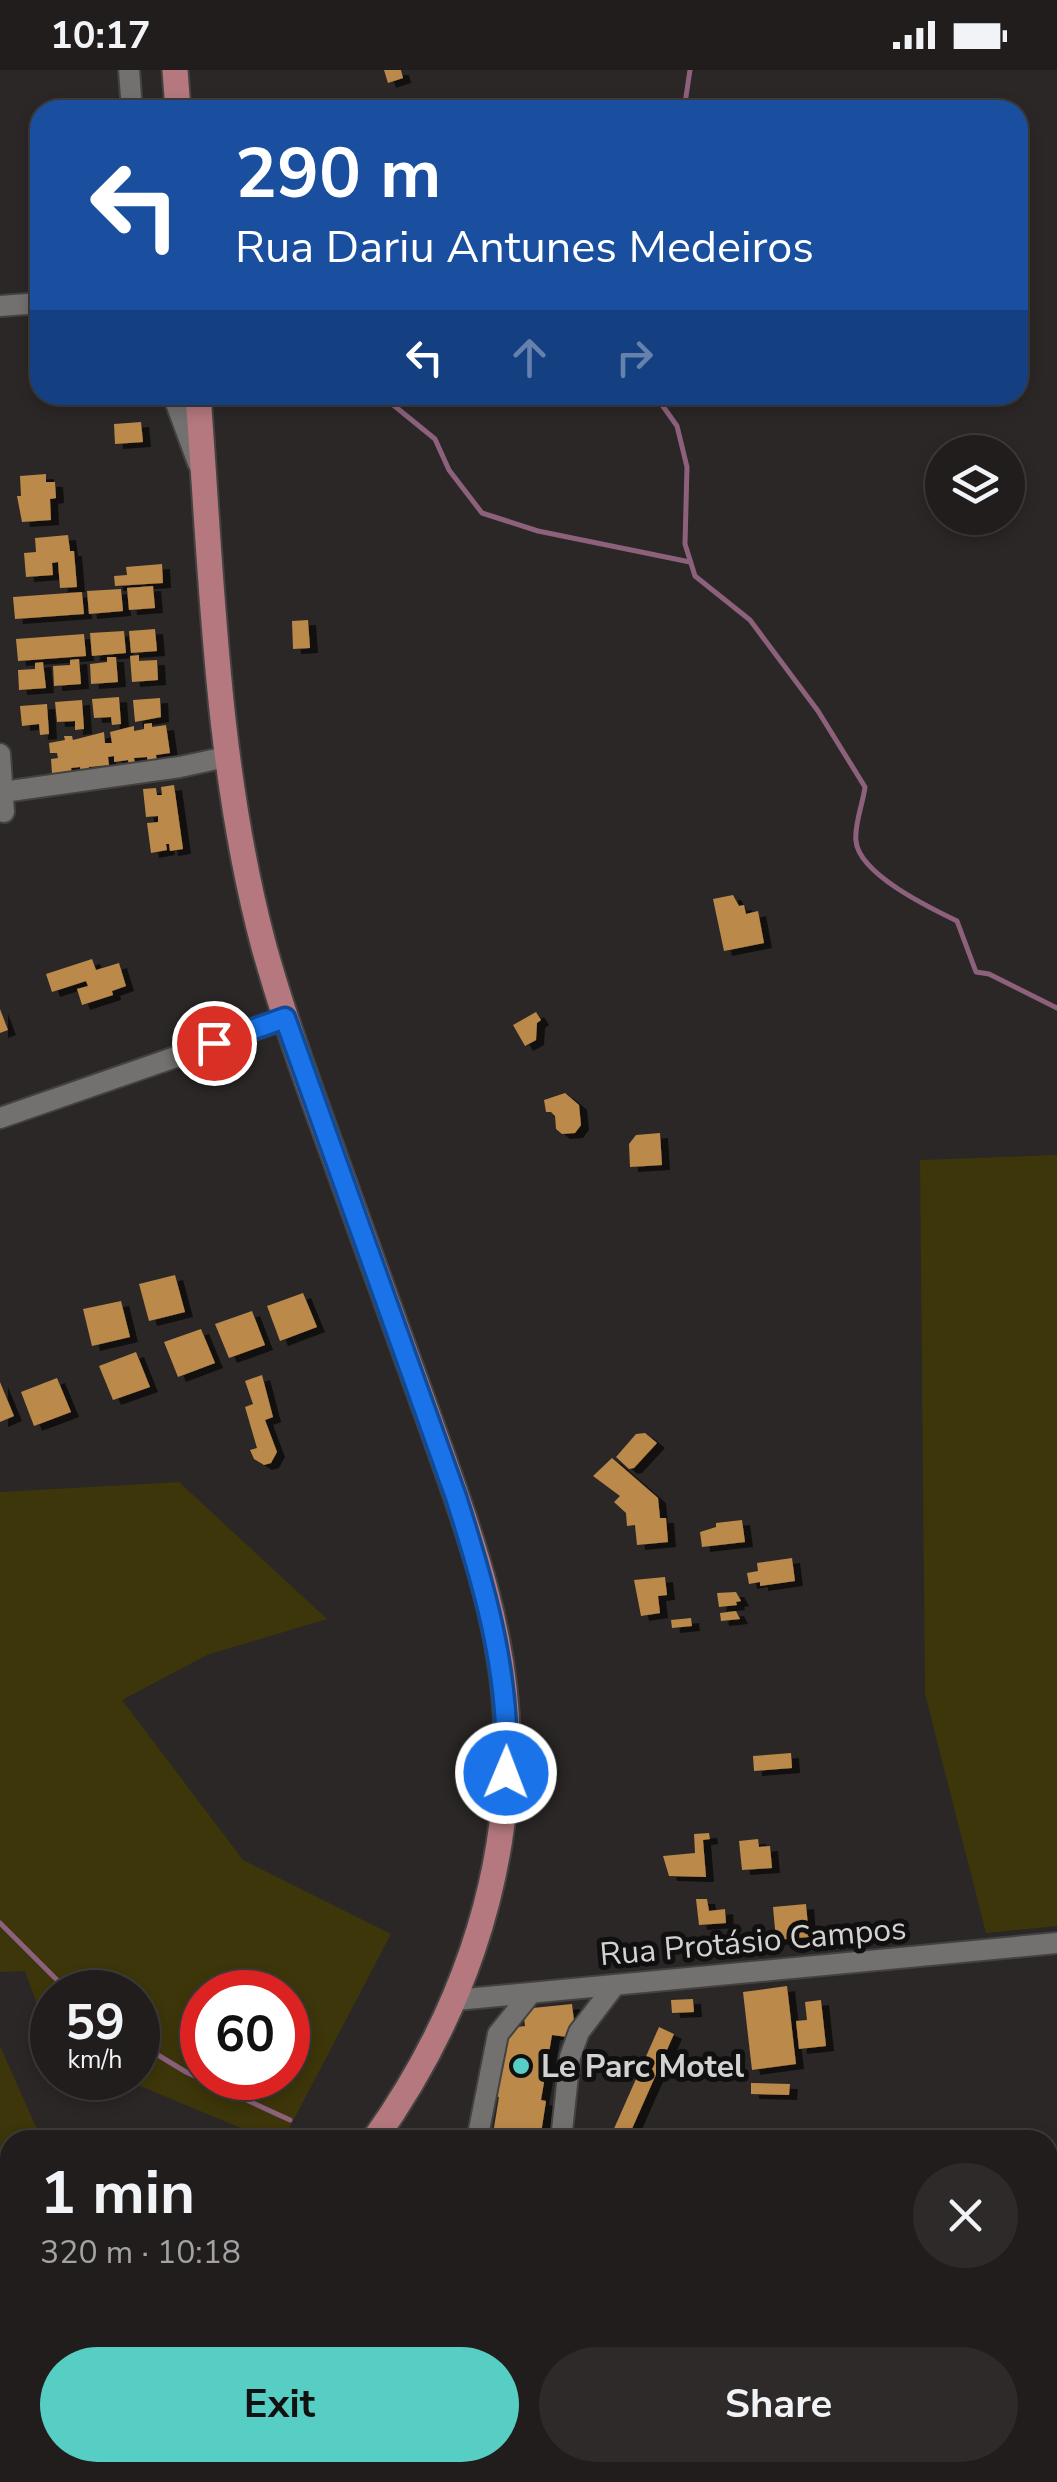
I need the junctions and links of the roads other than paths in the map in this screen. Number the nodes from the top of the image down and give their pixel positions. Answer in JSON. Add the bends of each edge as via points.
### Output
{"nodes":[{"id":1,"x":130,"y":70,"type":"edge"},
{"id":2,"x":175,"y":70,"type":"edge"},
{"id":3,"x":132,"y":100,"type":"edge"},
{"id":4,"x":177,"y":100,"type":"edge"},
{"id":5,"x":30,"y":304,"type":"edge"},
{"id":6,"x":0,"y":306,"type":"edge"},
{"id":7,"x":177,"y":405,"type":"edge"},
{"id":8,"x":199,"y":405,"type":"edge"},
{"id":9,"x":204,"y":479,"type":"junction"},
{"id":10,"x":0,"y":754,"type":"edge"},
{"id":11,"x":226,"y":757,"type":"junction"},
{"id":12,"x":285,"y":1018,"type":"junction"},
{"id":13,"x":0,"y":1118,"type":"edge"},
{"id":14,"x":1057,"y":1942,"type":"edge"},
{"id":15,"x":615,"y":1985,"type":"junction"},
{"id":16,"x":531,"y":1993,"type":"junction"},
{"id":17,"x":456,"y":2000,"type":"junction"},
{"id":18,"x":381,"y":2130,"type":"edge"},
{"id":19,"x":479,"y":2130,"type":"edge"},
{"id":20,"x":561,"y":2130,"type":"edge"}],
"edges":[{"from":1,"to":3,"type":"street"},
{"from":2,"to":4,"type":"main road"},
{"from":5,"to":6,"type":"street"},
{"from":7,"to":9,"type":"street"},
{"from":8,"to":9,"type":"main road"},
{"from":9,"to":11,"type":"main road"},
{"from":10,"to":11,"type":"street","via":[[4,802]]},
{"from":11,"to":12,"type":"main road","via":[[246,872]]},
{"from":12,"to":13,"type":"street"},
{"from":12,"to":17,"type":"main road","via":[[456,1497],[503,1678],[504,1808],[480,1929]]},
{"from":14,"to":15,"type":"street","name":"Rua Protásio Campos"},
{"from":15,"to":16,"type":"street","name":"Rua Protásio Campos"},
{"from":15,"to":20,"type":"street","via":[[578,2032]]},
{"from":16,"to":17,"type":"street","name":"Rua Protásio Campos"},
{"from":16,"to":19,"type":"street","via":[[498,2034]]},
{"from":17,"to":18,"type":"main road"}]}
